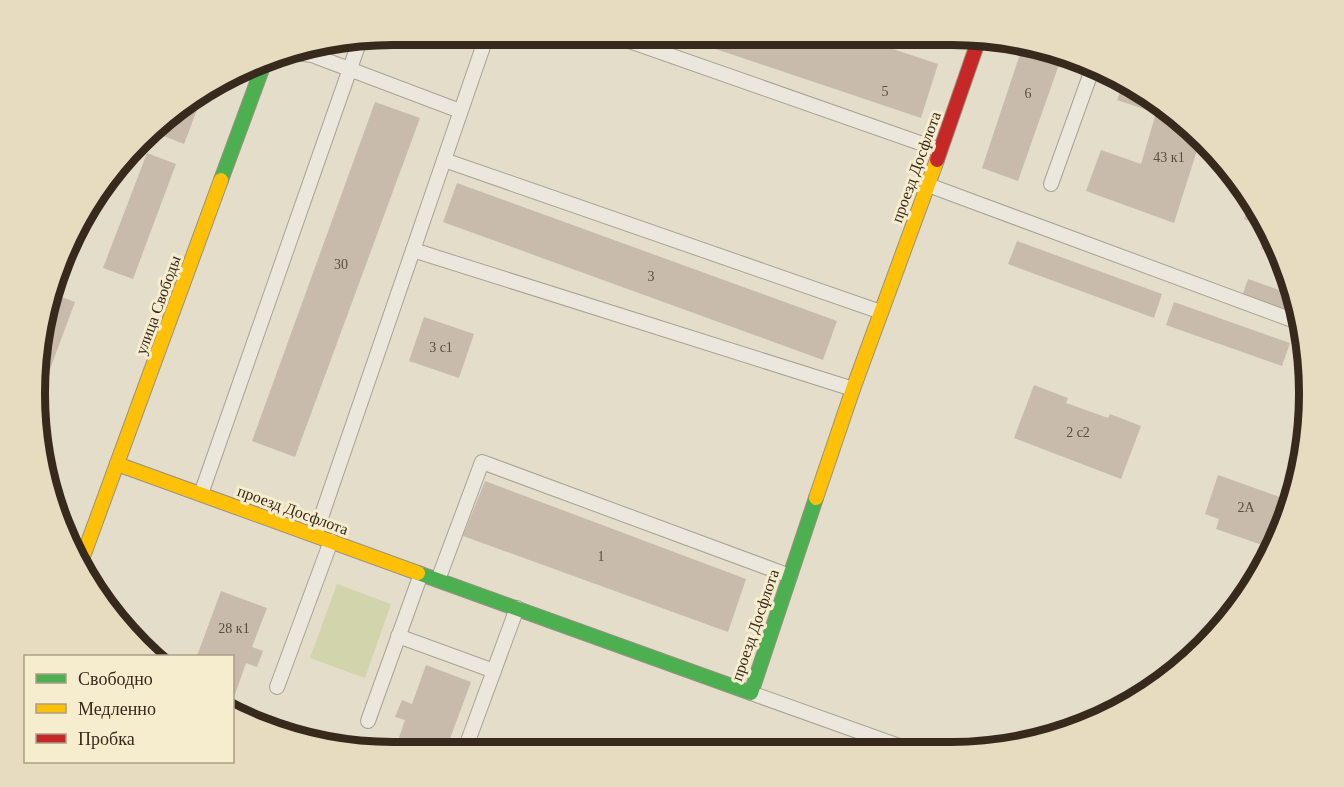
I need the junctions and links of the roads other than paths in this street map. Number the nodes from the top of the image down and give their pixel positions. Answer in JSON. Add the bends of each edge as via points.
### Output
{"nodes":[{"id":1,"x":483,"y":45,"type":"edge"},
{"id":2,"x":641,"y":45,"type":"edge"},
{"id":3,"x":974,"y":46,"type":"edge"},
{"id":4,"x":358,"y":47,"type":"edge"},
{"id":5,"x":312,"y":55,"type":"edge"},
{"id":6,"x":350,"y":69,"type":"junction"},
{"id":7,"x":261,"y":72,"type":"edge"},
{"id":8,"x":1090,"y":75,"type":"edge"},
{"id":9,"x":460,"y":111,"type":"junction"},
{"id":10,"x":940,"y":150,"type":"junction"},
{"id":11,"x":444,"y":160,"type":"junction"},
{"id":12,"x":1052,"y":184,"type":"dead end"},
{"id":13,"x":928,"y":185,"type":"junction"},
{"id":14,"x":413,"y":250,"type":"junction"},
{"id":15,"x":881,"y":312,"type":"junction"},
{"id":16,"x":1291,"y":319,"type":"edge"},
{"id":17,"x":853,"y":389,"type":"junction"},
{"id":18,"x":117,"y":464,"type":"junction"},
{"id":19,"x":201,"y":494,"type":"junction"},
{"id":20,"x":315,"y":535,"type":"junction"},
{"id":21,"x":331,"y":541,"type":"junction"},
{"id":22,"x":84,"y":554,"type":"edge"},
{"id":23,"x":421,"y":574,"type":"junction"},
{"id":24,"x":790,"y":576,"type":"junction"},
{"id":25,"x":438,"y":580,"type":"junction"},
{"id":26,"x":517,"y":608,"type":"junction"},
{"id":27,"x":399,"y":636,"type":"junction"},
{"id":28,"x":494,"y":671,"type":"junction"},
{"id":29,"x":277,"y":687,"type":"dead end"},
{"id":30,"x":751,"y":693,"type":"junction"},
{"id":31,"x":368,"y":721,"type":"dead end"},
{"id":32,"x":468,"y":742,"type":"edge"},
{"id":33,"x":888,"y":742,"type":"edge"}],
"edges":[{"from":1,"to":9,"type":"lane"},
{"from":2,"to":10,"type":"lane"},
{"from":3,"to":10,"type":"street","name":"проезд Досфлота"},
{"from":4,"to":6,"type":"lane"},
{"from":5,"to":6,"type":"lane"},
{"from":6,"to":9,"type":"lane"},
{"from":6,"to":19,"type":"lane"},
{"from":7,"to":18,"type":"street","name":"улица Свободы"},
{"from":8,"to":12,"type":"lane"},
{"from":9,"to":11,"type":"lane"},
{"from":10,"to":13,"type":"street","name":"проезд Досфлота"},
{"from":11,"to":14,"type":"lane"},
{"from":11,"to":15,"type":"lane"},
{"from":13,"to":15,"type":"street","name":"проезд Досфлота"},
{"from":13,"to":16,"type":"lane"},
{"from":14,"to":17,"type":"lane"},
{"from":14,"to":20,"type":"lane"},
{"from":15,"to":17,"type":"street","name":"проезд Досфлота"},
{"from":17,"to":24,"type":"street","name":"проезд Досфлота"},
{"from":18,"to":19,"type":"street","name":"проезд Досфлота"},
{"from":18,"to":22,"type":"street","name":"улица Свободы"},
{"from":19,"to":20,"type":"street","name":"проезд Досфлота"},
{"from":20,"to":21,"type":"street","name":"проезд Досфлота"},
{"from":21,"to":23,"type":"street","name":"проезд Досфлота"},
{"from":21,"to":29,"type":"lane"},
{"from":23,"to":25,"type":"street","name":"проезд Досфлота"},
{"from":23,"to":27,"type":"lane"},
{"from":24,"to":25,"type":"lane","via":[[482,462]]},
{"from":24,"to":30,"type":"street","name":"проезд Досфлота"},
{"from":25,"to":26,"type":"street","name":"проезд Досфлота"},
{"from":26,"to":28,"type":"lane"},
{"from":26,"to":30,"type":"street","name":"проезд Досфлота"},
{"from":27,"to":28,"type":"lane"},
{"from":27,"to":31,"type":"lane"},
{"from":28,"to":32,"type":"lane"},
{"from":30,"to":33,"type":"lane"}]}
